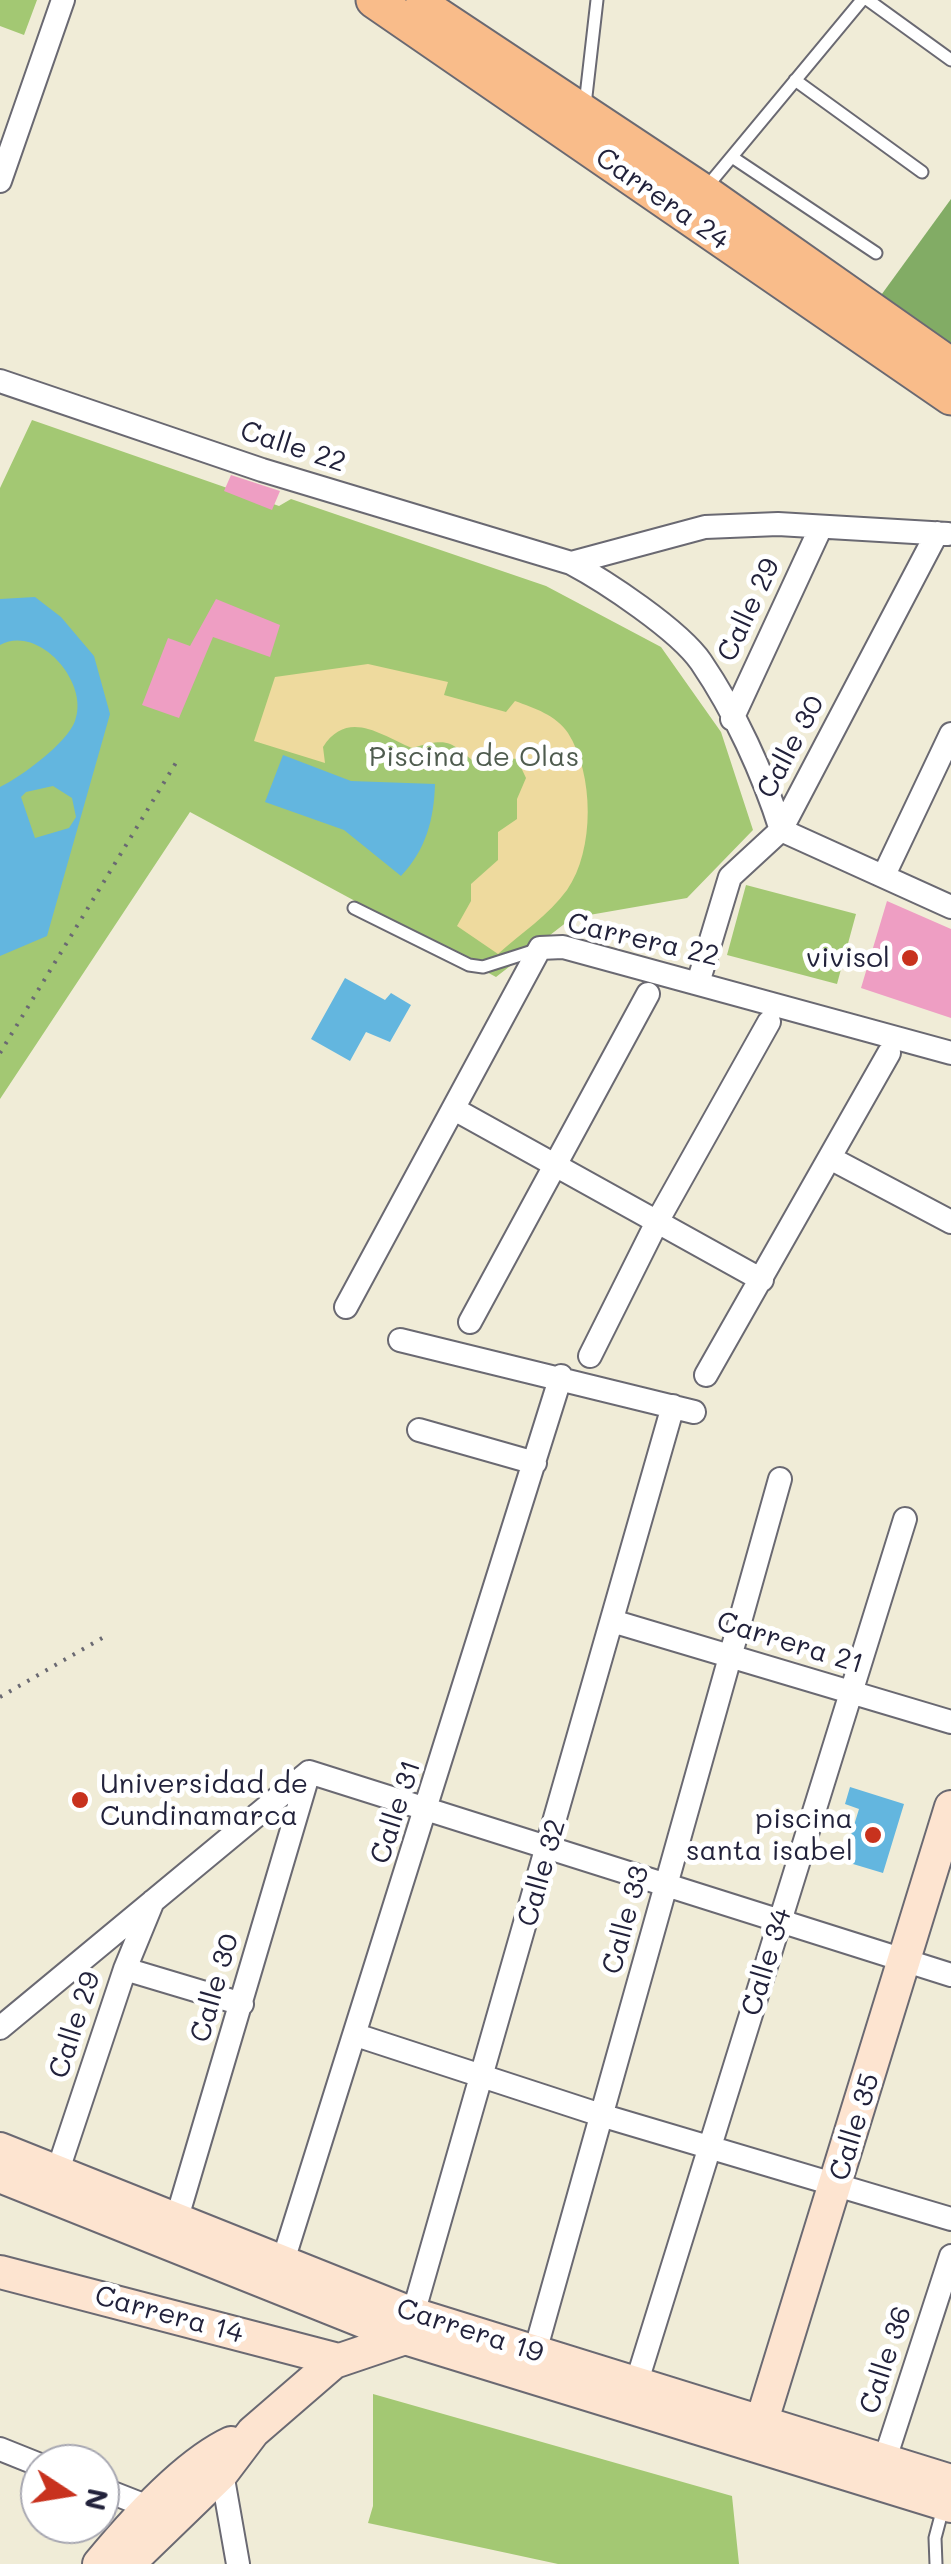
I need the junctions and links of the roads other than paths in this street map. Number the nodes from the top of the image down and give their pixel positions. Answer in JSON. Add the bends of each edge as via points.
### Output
{"nodes":[{"id":1,"x":64,"y":0,"type":"edge"},
{"id":2,"x":374,"y":0,"type":"edge"},
{"id":3,"x":415,"y":0,"type":"edge"},
{"id":4,"x":597,"y":0,"type":"edge"},
{"id":5,"x":865,"y":0,"type":"edge"},
{"id":6,"x":951,"y":60,"type":"edge"},
{"id":7,"x":795,"y":80,"type":"junction"},
{"id":8,"x":582,"y":128,"type":"junction"},
{"id":9,"x":732,"y":157,"type":"junction"},
{"id":10,"x":922,"y":172,"type":"dead end"},
{"id":11,"x":0,"y":180,"type":"edge"},
{"id":12,"x":693,"y":202,"type":"junction"},
{"id":13,"x":876,"y":254,"type":"dead end"},
{"id":14,"x":951,"y":366,"type":"edge"},
{"id":15,"x":0,"y":380,"type":"edge"},
{"id":16,"x":951,"y":398,"type":"edge"},
{"id":17,"x":820,"y":527,"type":"junction"},
{"id":18,"x":944,"y":533,"type":"edge"},
{"id":19,"x":570,"y":564,"type":"junction"},
{"id":20,"x":732,"y":719,"type":"junction"},
{"id":21,"x":951,"y":734,"type":"edge"},
{"id":22,"x":781,"y":830,"type":"junction"},
{"id":23,"x":884,"y":875,"type":"junction"},
{"id":24,"x":951,"y":907,"type":"edge"},
{"id":25,"x":354,"y":908,"type":"dead end"},
{"id":26,"x":540,"y":948,"type":"junction"},
{"id":27,"x":698,"y":982,"type":"junction"},
{"id":28,"x":648,"y":994,"type":"dead end"},
{"id":29,"x":769,"y":1022,"type":"dead end"},
{"id":30,"x":889,"y":1053,"type":"dead end"},
{"id":31,"x":951,"y":1053,"type":"edge"},
{"id":32,"x":454,"y":1109,"type":"junction"},
{"id":33,"x":830,"y":1158,"type":"junction"},
{"id":34,"x":555,"y":1165,"type":"junction"},
{"id":35,"x":658,"y":1220,"type":"junction"},
{"id":36,"x":951,"y":1222,"type":"edge"},
{"id":37,"x":762,"y":1280,"type":"junction"},
{"id":38,"x":346,"y":1307,"type":"dead end"},
{"id":39,"x":470,"y":1322,"type":"dead end"},
{"id":40,"x":400,"y":1340,"type":"dead end"},
{"id":41,"x":590,"y":1356,"type":"dead end"},
{"id":42,"x":706,"y":1375,"type":"dead end"},
{"id":43,"x":561,"y":1376,"type":"junction"},
{"id":44,"x":419,"y":1430,"type":"dead end"},
{"id":45,"x":535,"y":1463,"type":"junction"},
{"id":46,"x":780,"y":1479,"type":"dead end"},
{"id":47,"x":905,"y":1519,"type":"dead end"},
{"id":48,"x":612,"y":1621,"type":"junction"},
{"id":49,"x":730,"y":1656,"type":"junction"},
{"id":50,"x":851,"y":1692,"type":"junction"},
{"id":51,"x":951,"y":1722,"type":"edge"},
{"id":52,"x":309,"y":1772,"type":"junction"},
{"id":53,"x":951,"y":1807,"type":"edge"},
{"id":54,"x":428,"y":1810,"type":"junction"},
{"id":55,"x":549,"y":1848,"type":"junction"},
{"id":56,"x":666,"y":1886,"type":"junction"},
{"id":57,"x":154,"y":1898,"type":"junction"},
{"id":58,"x":780,"y":1921,"type":"junction"},
{"id":59,"x":905,"y":1961,"type":"junction"},
{"id":60,"x":125,"y":1968,"type":"junction"},
{"id":61,"x":951,"y":1976,"type":"edge"},
{"id":62,"x":242,"y":2004,"type":"junction"},
{"id":63,"x":0,"y":2028,"type":"edge"},
{"id":64,"x":356,"y":2036,"type":"junction"},
{"id":65,"x":484,"y":2077,"type":"junction"},
{"id":66,"x":604,"y":2116,"type":"junction"},
{"id":67,"x":709,"y":2147,"type":"junction"},
{"id":68,"x":4,"y":2162,"type":"edge"},
{"id":69,"x":57,"y":2173,"type":"junction"},
{"id":70,"x":837,"y":2186,"type":"junction"},
{"id":71,"x":951,"y":2220,"type":"edge"},
{"id":72,"x":176,"y":2221,"type":"junction"},
{"id":73,"x":951,"y":2256,"type":"edge"},
{"id":74,"x":282,"y":2264,"type":"junction"},
{"id":75,"x":7,"y":2272,"type":"edge"},
{"id":76,"x":334,"y":2298,"type":"junction"},
{"id":77,"x":409,"y":2326,"type":"junction"},
{"id":78,"x":338,"y":2360,"type":"junction"},
{"id":79,"x":532,"y":2364,"type":"junction"},
{"id":80,"x":633,"y":2395,"type":"junction"},
{"id":81,"x":253,"y":2432,"type":"junction"},
{"id":82,"x":758,"y":2434,"type":"junction"},
{"id":83,"x":881,"y":2471,"type":"junction"},
{"id":84,"x":222,"y":2474,"type":"junction"},
{"id":85,"x":120,"y":2497,"type":"edge"},
{"id":86,"x":949,"y":2497,"type":"edge"},
{"id":87,"x":160,"y":2516,"type":"junction"},
{"id":88,"x":99,"y":2564,"type":"edge"},
{"id":89,"x":128,"y":2564,"type":"edge"},
{"id":90,"x":238,"y":2564,"type":"edge"},
{"id":91,"x":936,"y":2564,"type":"edge"}],
"edges":[{"from":1,"to":11,"type":"street"},
{"from":2,"to":8,"type":"main road","name":"Carrera 24"},
{"from":3,"to":8,"type":"main road","name":"Carrera 24"},
{"from":4,"to":8,"type":"lane"},
{"from":5,"to":6,"type":"lane"},
{"from":5,"to":7,"type":"lane"},
{"from":7,"to":9,"type":"lane"},
{"from":7,"to":10,"type":"lane"},
{"from":8,"to":12,"type":"main road","name":"Carrera 24"},
{"from":9,"to":12,"type":"lane"},
{"from":9,"to":13,"type":"lane"},
{"from":12,"to":14,"type":"main road","name":"Carrera 24"},
{"from":12,"to":16,"type":"main road","name":"Carrera 24"},
{"from":15,"to":19,"type":"street","name":"Calle 22","via":[[262,470]]},
{"from":17,"to":18,"type":"street"},
{"from":17,"to":19,"type":"street","via":[[704,528]]},
{"from":17,"to":20,"type":"street","name":"Calle 29"},
{"from":18,"to":22,"type":"street","name":"Calle 30"},
{"from":19,"to":20,"type":"street","name":"Calle 22","via":[[606,582],[699,658]]},
{"from":20,"to":22,"type":"street","name":"Calle 22","via":[[767,784]]},
{"from":21,"to":23,"type":"street"},
{"from":22,"to":23,"type":"street"},
{"from":22,"to":27,"type":"street","name":"Calle 30","via":[[730,877]]},
{"from":23,"to":24,"type":"street"},
{"from":25,"to":26,"type":"lane","via":[[468,965],[483,967]]},
{"from":26,"to":27,"type":"street","name":"Carrera 22","via":[[563,947]]},
{"from":26,"to":32,"type":"street","name":"Carrera 22"},
{"from":27,"to":31,"type":"street","name":"Carrera 22"},
{"from":28,"to":34,"type":"street"},
{"from":29,"to":35,"type":"street"},
{"from":30,"to":33,"type":"street"},
{"from":32,"to":34,"type":"street"},
{"from":32,"to":38,"type":"street","name":"Carrera 22"},
{"from":33,"to":36,"type":"street"},
{"from":33,"to":37,"type":"street"},
{"from":34,"to":35,"type":"street"},
{"from":34,"to":39,"type":"street"},
{"from":35,"to":37,"type":"street"},
{"from":35,"to":41,"type":"street"},
{"from":37,"to":42,"type":"street"},
{"from":40,"to":43,"type":"street"},
{"from":43,"to":45,"type":"street","name":"Calle 31"},
{"from":43,"to":48,"type":"street","name":"Calle 32","via":[[684,1409]]},
{"from":44,"to":45,"type":"street"},
{"from":45,"to":54,"type":"street","name":"Calle 31"},
{"from":46,"to":49,"type":"street","name":"Calle 33"},
{"from":47,"to":50,"type":"street","name":"Calle 34"},
{"from":48,"to":49,"type":"street","name":"Carrera 21"},
{"from":48,"to":55,"type":"street","name":"Calle 32"},
{"from":49,"to":50,"type":"street","name":"Carrera 21"},
{"from":49,"to":56,"type":"street","name":"Calle 33"},
{"from":50,"to":51,"type":"street","name":"Carrera 21"},
{"from":50,"to":58,"type":"street","name":"Calle 34"},
{"from":52,"to":54,"type":"street"},
{"from":52,"to":57,"type":"street"},
{"from":52,"to":62,"type":"street","name":"Calle 30"},
{"from":53,"to":59,"type":"street","name":"Calle 35"},
{"from":54,"to":55,"type":"street"},
{"from":54,"to":64,"type":"street","name":"Calle 31"},
{"from":55,"to":56,"type":"street"},
{"from":55,"to":65,"type":"street","name":"Calle 32"},
{"from":56,"to":58,"type":"street"},
{"from":56,"to":66,"type":"street","name":"Calle 33"},
{"from":57,"to":60,"type":"street","name":"Calle 29"},
{"from":57,"to":63,"type":"street"},
{"from":58,"to":59,"type":"street"},
{"from":58,"to":67,"type":"street","name":"Calle 34"},
{"from":59,"to":61,"type":"street"},
{"from":59,"to":70,"type":"street","name":"Calle 35"},
{"from":60,"to":62,"type":"street"},
{"from":60,"to":69,"type":"street","name":"Calle 29"},
{"from":62,"to":72,"type":"street","name":"Calle 30"},
{"from":64,"to":65,"type":"street"},
{"from":64,"to":74,"type":"street","name":"Calle 31"},
{"from":65,"to":66,"type":"street"},
{"from":65,"to":77,"type":"street","name":"Calle 32"},
{"from":66,"to":67,"type":"street"},
{"from":66,"to":79,"type":"street","name":"Calle 33"},
{"from":67,"to":70,"type":"street"},
{"from":67,"to":80,"type":"street","name":"Calle 34"},
{"from":68,"to":69,"type":"street","name":"Carrera 19"},
{"from":68,"to":76,"type":"street","name":"Carrera 19"},
{"from":69,"to":72,"type":"street","name":"Carrera 19"},
{"from":70,"to":71,"type":"street"},
{"from":70,"to":82,"type":"street","name":"Calle 35"},
{"from":72,"to":74,"type":"street","name":"Carrera 19"},
{"from":73,"to":83,"type":"street","name":"Calle 36"},
{"from":74,"to":76,"type":"street","name":"Carrera 19"},
{"from":75,"to":78,"type":"street","name":"Carrera 14"},
{"from":76,"to":77,"type":"street","name":"Carrera 19"},
{"from":76,"to":78,"type":"street"},
{"from":77,"to":78,"type":"street"},
{"from":77,"to":79,"type":"street","name":"Carrera 19"},
{"from":78,"to":81,"type":"street"},
{"from":79,"to":80,"type":"street","name":"Carrera 19"},
{"from":80,"to":82,"type":"street","name":"Carrera 19"},
{"from":81,"to":84,"type":"street"},
{"from":81,"to":87,"type":"street","via":[[209,2456]]},
{"from":82,"to":83,"type":"street","name":"Carrera 19"},
{"from":83,"to":86,"type":"street","name":"Carrera 19"},
{"from":84,"to":87,"type":"street"},
{"from":84,"to":90,"type":"street"},
{"from":85,"to":87,"type":"street"},
{"from":86,"to":91,"type":"lane"},
{"from":87,"to":88,"type":"street"},
{"from":87,"to":89,"type":"street"}]}
